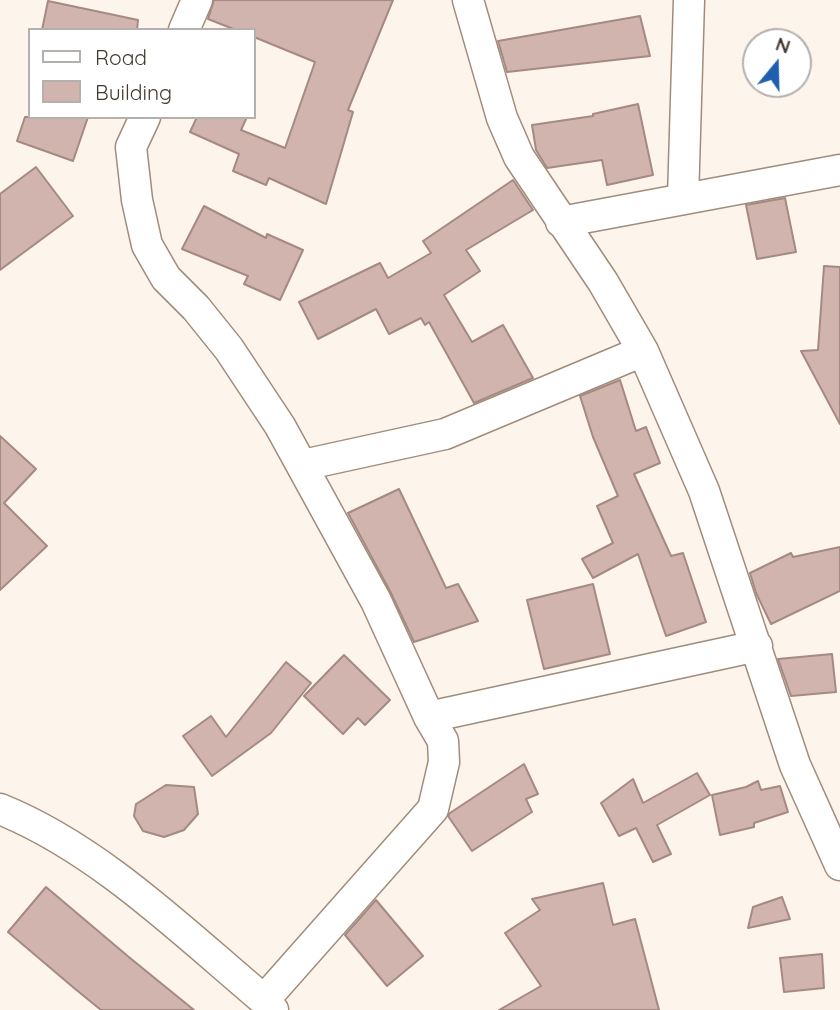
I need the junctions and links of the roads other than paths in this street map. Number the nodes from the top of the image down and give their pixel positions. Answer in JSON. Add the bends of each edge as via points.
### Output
{"nodes":[{"id":1,"x":197,"y":0,"type":"edge"},
{"id":2,"x":468,"y":0,"type":"edge"},
{"id":3,"x":694,"y":1,"type":"edge"},
{"id":4,"x":185,"y":28,"type":"edge"},
{"id":5,"x":144,"y":119,"type":"edge"},
{"id":6,"x":840,"y":170,"type":"edge"},
{"id":7,"x":683,"y":200,"type":"junction"},
{"id":8,"x":561,"y":222,"type":"junction"},
{"id":9,"x":643,"y":351,"type":"junction"},
{"id":10,"x":303,"y":465,"type":"junction"},
{"id":11,"x":757,"y":646,"type":"junction"},
{"id":12,"x":429,"y":718,"type":"junction"},
{"id":13,"x":0,"y":809,"type":"edge"},
{"id":14,"x":840,"y":864,"type":"edge"},
{"id":15,"x":269,"y":1005,"type":"edge"}],
"edges":[{"from":1,"to":4,"type":"street"},
{"from":2,"to":8,"type":"street","via":[[502,118],[519,157]]},
{"from":3,"to":7,"type":"street"},
{"from":5,"to":10,"type":"street","via":[[131,147],[148,246],[166,278],[229,349]]},
{"from":6,"to":7,"type":"street"},
{"from":7,"to":8,"type":"street"},
{"from":8,"to":9,"type":"street"},
{"from":9,"to":10,"type":"street","via":[[445,434]]},
{"from":9,"to":11,"type":"street","via":[[704,491]]},
{"from":10,"to":12,"type":"street","via":[[376,601]]},
{"from":11,"to":12,"type":"street"},
{"from":11,"to":14,"type":"street","via":[[795,765]]},
{"from":12,"to":15,"type":"street","via":[[443,741],[444,762],[433,809]]},
{"from":13,"to":15,"type":"street","via":[[62,841],[113,875]]}]}
